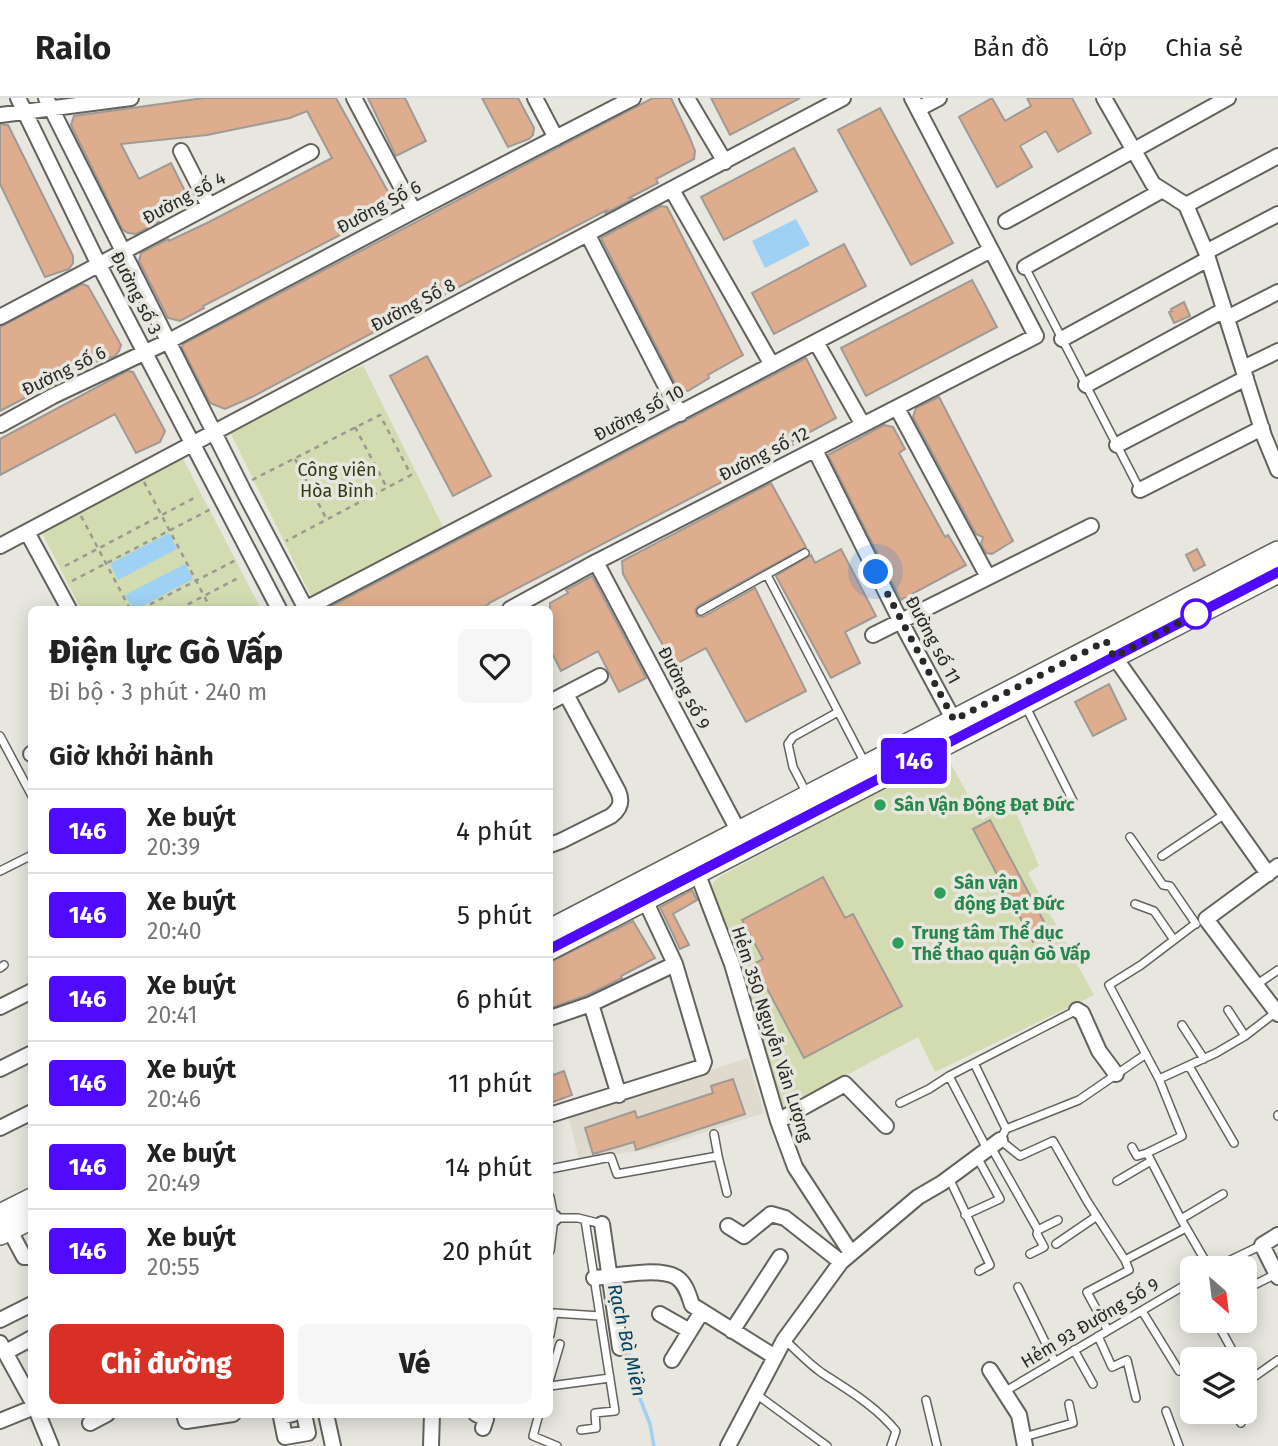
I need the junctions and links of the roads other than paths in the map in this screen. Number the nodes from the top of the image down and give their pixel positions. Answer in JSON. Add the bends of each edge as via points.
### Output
{"nodes":[{"id":1,"x":131,"y":98,"type":"edge"},
{"id":2,"x":354,"y":98,"type":"edge"},
{"id":3,"x":535,"y":98,"type":"edge"},
{"id":4,"x":633,"y":98,"type":"edge"},
{"id":5,"x":687,"y":98,"type":"edge"},
{"id":6,"x":844,"y":98,"type":"edge"},
{"id":7,"x":939,"y":98,"type":"edge"},
{"id":8,"x":1104,"y":98,"type":"edge"},
{"id":9,"x":1228,"y":98,"type":"edge"},
{"id":10,"x":49,"y":103,"type":"edge"},
{"id":11,"x":915,"y":104,"type":"edge"},
{"id":12,"x":21,"y":105,"type":"edge"},
{"id":13,"x":0,"y":115,"type":"edge"},
{"id":14,"x":556,"y":138,"type":"junction"},
{"id":15,"x":181,"y":150,"type":"dead end"},
{"id":16,"x":1134,"y":151,"type":"junction"},
{"id":17,"x":311,"y":152,"type":"dead end"},
{"id":18,"x":1278,"y":156,"type":"edge"},
{"id":19,"x":725,"y":162,"type":"junction"},
{"id":20,"x":672,"y":190,"type":"junction"},
{"id":21,"x":1161,"y":191,"type":"junction"},
{"id":22,"x":1186,"y":205,"type":"junction"},
{"id":23,"x":209,"y":206,"type":"junction"},
{"id":24,"x":414,"y":211,"type":"junction"},
{"id":25,"x":1278,"y":214,"type":"edge"},
{"id":26,"x":1006,"y":221,"type":"dead end"},
{"id":27,"x":588,"y":235,"type":"junction"},
{"id":28,"x":991,"y":250,"type":"junction"},
{"id":29,"x":123,"y":252,"type":"junction"},
{"id":30,"x":1207,"y":255,"type":"junction"},
{"id":31,"x":99,"y":265,"type":"junction"},
{"id":32,"x":1025,"y":267,"type":"joint"},
{"id":33,"x":1278,"y":292,"type":"edge"},
{"id":34,"x":1226,"y":314,"type":"junction"},
{"id":35,"x":0,"y":317,"type":"edge"},
{"id":36,"x":1062,"y":339,"type":"junction"},
{"id":37,"x":169,"y":341,"type":"junction"},
{"id":38,"x":817,"y":342,"type":"junction"},
{"id":39,"x":1278,"y":351,"type":"edge"},
{"id":40,"x":145,"y":354,"type":"junction"},
{"id":41,"x":772,"y":365,"type":"junction"},
{"id":42,"x":1244,"y":373,"type":"junction"},
{"id":43,"x":1086,"y":385,"type":"junction"},
{"id":44,"x":897,"y":408,"type":"junction"},
{"id":45,"x":680,"y":414,"type":"junction"},
{"id":46,"x":0,"y":425,"type":"edge"},
{"id":47,"x":863,"y":425,"type":"junction"},
{"id":48,"x":1278,"y":429,"type":"edge"},
{"id":49,"x":214,"y":432,"type":"junction"},
{"id":50,"x":1263,"y":432,"type":"junction"},
{"id":51,"x":192,"y":444,"type":"junction"},
{"id":52,"x":1117,"y":445,"type":"junction"},
{"id":53,"x":815,"y":450,"type":"junction"},
{"id":54,"x":1278,"y":470,"type":"edge"},
{"id":55,"x":242,"y":489,"type":"junction"},
{"id":56,"x":1140,"y":490,"type":"joint"},
{"id":57,"x":223,"y":503,"type":"junction"},
{"id":58,"x":1091,"y":526,"type":"dead end"},
{"id":59,"x":27,"y":532,"type":"junction"},
{"id":60,"x":0,"y":546,"type":"edge"},
{"id":61,"x":274,"y":548,"type":"junction"},
{"id":62,"x":1278,"y":552,"type":"edge"},
{"id":63,"x":805,"y":553,"type":"dead end"},
{"id":64,"x":252,"y":555,"type":"junction"},
{"id":65,"x":596,"y":562,"type":"junction"},
{"id":66,"x":1278,"y":572,"type":"edge"},
{"id":67,"x":766,"y":575,"type":"junction"},
{"id":68,"x":988,"y":577,"type":"junction"},
{"id":69,"x":67,"y":606,"type":"edge"},
{"id":70,"x":278,"y":606,"type":"edge"},
{"id":71,"x":304,"y":606,"type":"edge"},
{"id":72,"x":312,"y":606,"type":"edge"},
{"id":73,"x":515,"y":606,"type":"edge"},
{"id":74,"x":701,"y":611,"type":"dead end"},
{"id":75,"x":900,"y":620,"type":"junction"},
{"id":76,"x":873,"y":635,"type":"dead end"},
{"id":77,"x":1110,"y":649,"type":"junction"},
{"id":78,"x":600,"y":676,"type":"dead end"},
{"id":79,"x":566,"y":694,"type":"junction"},
{"id":80,"x":553,"y":700,"type":"edge"},
{"id":81,"x":1024,"y":704,"type":"junction"},
{"id":82,"x":838,"y":712,"type":"junction"},
{"id":83,"x":958,"y":728,"type":"junction"},
{"id":84,"x":0,"y":736,"type":"edge"},
{"id":85,"x":866,"y":766,"type":"junction"},
{"id":86,"x":28,"y":788,"type":"edge"},
{"id":87,"x":808,"y":796,"type":"junction"},
{"id":88,"x":1073,"y":801,"type":"dead end"},
{"id":89,"x":1226,"y":814,"type":"junction"},
{"id":90,"x":739,"y":832,"type":"junction"},
{"id":91,"x":1130,"y":837,"type":"dead end"},
{"id":92,"x":553,"y":844,"type":"edge"},
{"id":93,"x":1162,"y":856,"type":"dead end"},
{"id":94,"x":28,"y":857,"type":"edge"},
{"id":95,"x":694,"y":865,"type":"junction"},
{"id":96,"x":1273,"y":870,"type":"edge"},
{"id":97,"x":0,"y":871,"type":"edge"},
{"id":98,"x":645,"y":900,"type":"junction"},
{"id":99,"x":1135,"y":904,"type":"dead end"},
{"id":100,"x":1200,"y":922,"type":"junction"},
{"id":101,"x":553,"y":929,"type":"edge"},
{"id":102,"x":1174,"y":940,"type":"junction"},
{"id":103,"x":553,"y":947,"type":"edge"},
{"id":104,"x":675,"y":964,"type":"junction"},
{"id":105,"x":1278,"y":970,"type":"edge"},
{"id":106,"x":1256,"y":985,"type":"junction"},
{"id":107,"x":28,"y":993,"type":"edge"},
{"id":108,"x":591,"y":1004,"type":"junction"},
{"id":109,"x":0,"y":1007,"type":"edge"},
{"id":110,"x":1077,"y":1010,"type":"joint"},
{"id":111,"x":1228,"y":1010,"type":"dead end"},
{"id":112,"x":1277,"y":1013,"type":"edge"},
{"id":113,"x":553,"y":1017,"type":"edge"},
{"id":114,"x":1182,"y":1025,"type":"dead end"},
{"id":115,"x":1245,"y":1036,"type":"junction"},
{"id":116,"x":1146,"y":1054,"type":"junction"},
{"id":117,"x":28,"y":1056,"type":"edge"},
{"id":118,"x":1204,"y":1059,"type":"junction"},
{"id":119,"x":974,"y":1063,"type":"junction"},
{"id":120,"x":1189,"y":1066,"type":"junction"},
{"id":121,"x":0,"y":1069,"type":"edge"},
{"id":122,"x":1116,"y":1074,"type":"junction"},
{"id":123,"x":949,"y":1076,"type":"junction"},
{"id":124,"x":1159,"y":1079,"type":"junction"},
{"id":125,"x":619,"y":1095,"type":"junction"},
{"id":126,"x":900,"y":1102,"type":"dead end"},
{"id":127,"x":28,"y":1114,"type":"edge"},
{"id":128,"x":553,"y":1114,"type":"dead end"},
{"id":129,"x":778,"y":1121,"type":"junction"},
{"id":130,"x":886,"y":1126,"type":"dead end"},
{"id":131,"x":0,"y":1128,"type":"edge"},
{"id":132,"x":714,"y":1134,"type":"dead end"},
{"id":133,"x":1234,"y":1143,"type":"dead end"},
{"id":134,"x":992,"y":1144,"type":"junction"},
{"id":135,"x":1132,"y":1147,"type":"dead end"},
{"id":136,"x":1147,"y":1153,"type":"junction"},
{"id":137,"x":718,"y":1156,"type":"junction"},
{"id":138,"x":1152,"y":1161,"type":"junction"},
{"id":139,"x":553,"y":1168,"type":"edge"},
{"id":140,"x":949,"y":1178,"type":"junction"},
{"id":141,"x":1117,"y":1181,"type":"dead end"},
{"id":142,"x":727,"y":1193,"type":"dead end"},
{"id":143,"x":1223,"y":1194,"type":"dead end"},
{"id":144,"x":28,"y":1203,"type":"edge"},
{"id":145,"x":965,"y":1215,"type":"junction"},
{"id":146,"x":1097,"y":1216,"type":"junction"},
{"id":147,"x":553,"y":1217,"type":"edge"},
{"id":148,"x":28,"y":1219,"type":"edge"},
{"id":149,"x":1181,"y":1219,"type":"junction"},
{"id":150,"x":585,"y":1220,"type":"junction"},
{"id":151,"x":1058,"y":1220,"type":"dead end"},
{"id":152,"x":602,"y":1224,"type":"joint"},
{"id":153,"x":3,"y":1226,"type":"edge"},
{"id":154,"x":728,"y":1226,"type":"dead end"},
{"id":155,"x":1186,"y":1228,"type":"junction"},
{"id":156,"x":1038,"y":1230,"type":"junction"},
{"id":157,"x":1278,"y":1235,"type":"edge"},
{"id":158,"x":1056,"y":1244,"type":"dead end"},
{"id":159,"x":1262,"y":1245,"type":"junction"},
{"id":160,"x":1030,"y":1254,"type":"dead end"},
{"id":161,"x":1203,"y":1256,"type":"edge"},
{"id":162,"x":1239,"y":1256,"type":"edge"},
{"id":163,"x":780,"y":1257,"type":"dead end"},
{"id":164,"x":846,"y":1257,"type":"junction"},
{"id":165,"x":28,"y":1258,"type":"edge"},
{"id":166,"x":1125,"y":1260,"type":"junction"},
{"id":167,"x":979,"y":1271,"type":"dead end"},
{"id":168,"x":1277,"y":1275,"type":"edge"},
{"id":169,"x":602,"y":1277,"type":"junction"},
{"id":170,"x":1257,"y":1284,"type":"edge"},
{"id":171,"x":1018,"y":1287,"type":"dead end"},
{"id":172,"x":1180,"y":1287,"type":"edge"},
{"id":173,"x":28,"y":1306,"type":"edge"},
{"id":174,"x":1142,"y":1311,"type":"junction"},
{"id":175,"x":701,"y":1313,"type":"junction"},
{"id":176,"x":660,"y":1314,"type":"dead end"},
{"id":177,"x":600,"y":1316,"type":"junction"},
{"id":178,"x":553,"y":1319,"type":"edge"},
{"id":179,"x":0,"y":1320,"type":"edge"},
{"id":180,"x":1107,"y":1329,"type":"junction"},
{"id":181,"x":690,"y":1331,"type":"junction"},
{"id":182,"x":732,"y":1331,"type":"junction"},
{"id":183,"x":1098,"y":1336,"type":"junction"},
{"id":184,"x":28,"y":1339,"type":"edge"},
{"id":185,"x":784,"y":1340,"type":"junction"},
{"id":186,"x":560,"y":1344,"type":"dead end"},
{"id":187,"x":3,"y":1348,"type":"edge"},
{"id":188,"x":620,"y":1348,"type":"dead end"},
{"id":189,"x":1073,"y":1350,"type":"junction"},
{"id":190,"x":775,"y":1357,"type":"junction"},
{"id":191,"x":672,"y":1360,"type":"dead end"},
{"id":192,"x":1278,"y":1360,"type":"edge"},
{"id":193,"x":1055,"y":1362,"type":"junction"},
{"id":194,"x":553,"y":1368,"type":"edge"},
{"id":195,"x":990,"y":1370,"type":"dead end"},
{"id":196,"x":1179,"y":1371,"type":"dead end"},
{"id":197,"x":1257,"y":1375,"type":"edge"},
{"id":198,"x":610,"y":1378,"type":"junction"},
{"id":199,"x":26,"y":1379,"type":"edge"},
{"id":200,"x":1093,"y":1384,"type":"dead end"},
{"id":201,"x":553,"y":1386,"type":"edge"},
{"id":202,"x":1004,"y":1392,"type":"junction"},
{"id":203,"x":755,"y":1394,"type":"junction"},
{"id":204,"x":1136,"y":1398,"type":"dead end"},
{"id":205,"x":926,"y":1400,"type":"dead end"},
{"id":206,"x":1069,"y":1404,"type":"dead end"},
{"id":207,"x":28,"y":1410,"type":"edge"},
{"id":208,"x":1166,"y":1411,"type":"dead end"},
{"id":209,"x":40,"y":1418,"type":"edge"},
{"id":210,"x":99,"y":1418,"type":"edge"},
{"id":211,"x":185,"y":1418,"type":"edge"},
{"id":212,"x":206,"y":1418,"type":"edge"},
{"id":213,"x":281,"y":1418,"type":"edge"},
{"id":214,"x":305,"y":1418,"type":"edge"},
{"id":215,"x":327,"y":1418,"type":"edge"},
{"id":216,"x":432,"y":1418,"type":"edge"},
{"id":217,"x":484,"y":1418,"type":"edge"},
{"id":218,"x":538,"y":1418,"type":"edge"},
{"id":219,"x":0,"y":1421,"type":"edge"},
{"id":220,"x":90,"y":1423,"type":"dead end"},
{"id":221,"x":483,"y":1428,"type":"dead end"},
{"id":222,"x":581,"y":1430,"type":"dead end"},
{"id":223,"x":1024,"y":1442,"type":"edge"},
{"id":224,"x":50,"y":1446,"type":"edge"},
{"id":225,"x":333,"y":1446,"type":"edge"},
{"id":226,"x":431,"y":1446,"type":"edge"},
{"id":227,"x":557,"y":1446,"type":"edge"},
{"id":228,"x":728,"y":1446,"type":"edge"},
{"id":229,"x":827,"y":1446,"type":"edge"},
{"id":230,"x":891,"y":1446,"type":"edge"},
{"id":231,"x":937,"y":1446,"type":"edge"},
{"id":232,"x":1179,"y":1446,"type":"edge"}],
"edges":[{"from":1,"to":10,"type":"street"},
{"from":2,"to":24,"type":"street"},
{"from":3,"to":14,"type":"street"},
{"from":4,"to":14,"type":"street","name":"Đường Số 6"},
{"from":5,"to":19,"type":"street"},
{"from":6,"to":19,"type":"street","name":"Đường Số 8"},
{"from":7,"to":11,"type":"street"},
{"from":8,"to":16,"type":"street"},
{"from":9,"to":16,"type":"street"},
{"from":10,"to":12,"type":"street"},
{"from":10,"to":29,"type":"street","name":"Đường số 3"},
{"from":11,"to":28,"type":"street"},
{"from":12,"to":13,"type":"street"},
{"from":12,"to":31,"type":"street","name":"Đường số 3"},
{"from":14,"to":24,"type":"street","name":"Đường Số 6"},
{"from":15,"to":23,"type":"street"},
{"from":16,"to":21,"type":"street"},
{"from":16,"to":26,"type":"street"},
{"from":17,"to":23,"type":"street","name":"Đường số 4"},
{"from":18,"to":22,"type":"street"},
{"from":19,"to":20,"type":"street","name":"Đường Số 8"},
{"from":20,"to":27,"type":"street","name":"Đường Số 8"},
{"from":20,"to":41,"type":"street"},
{"from":21,"to":22,"type":"street"},
{"from":21,"to":32,"type":"street"},
{"from":22,"to":30,"type":"street"},
{"from":23,"to":29,"type":"street","name":"Đường số 4"},
{"from":24,"to":37,"type":"street","name":"Đường Số 6"},
{"from":25,"to":30,"type":"street"},
{"from":27,"to":45,"type":"street"},
{"from":27,"to":49,"type":"street","name":"Đường Số 8"},
{"from":28,"to":38,"type":"street","name":"Đường số 10"},
{"from":28,"to":44,"type":"street","name":"Đường số 12","via":[[1036,336]]},
{"from":29,"to":31,"type":"street","name":"Đường số 4"},
{"from":29,"to":37,"type":"street","name":"Đường số 3"},
{"from":30,"to":34,"type":"street"},
{"from":30,"to":36,"type":"street"},
{"from":31,"to":35,"type":"street","name":"Đường số 4"},
{"from":31,"to":40,"type":"street","name":"Đường số 3"},
{"from":32,"to":36,"type":"lane"},
{"from":33,"to":34,"type":"street"},
{"from":34,"to":42,"type":"street"},
{"from":34,"to":43,"type":"street"},
{"from":36,"to":43,"type":"lane"},
{"from":37,"to":40,"type":"street","name":"Đường Số 6"},
{"from":37,"to":49,"type":"street","name":"Đường số 3"},
{"from":38,"to":41,"type":"street","name":"Đường số 10"},
{"from":38,"to":47,"type":"street"},
{"from":39,"to":42,"type":"street"},
{"from":40,"to":46,"type":"street","name":"Đường số 6"},
{"from":40,"to":51,"type":"street","name":"Đường số 3"},
{"from":41,"to":45,"type":"street","name":"Đường số 10"},
{"from":42,"to":50,"type":"street"},
{"from":42,"to":52,"type":"street"},
{"from":43,"to":52,"type":"lane"},
{"from":44,"to":47,"type":"street","name":"Đường số 12"},
{"from":44,"to":68,"type":"street"},
{"from":45,"to":72,"type":"street","name":"Đường số 10"},
{"from":47,"to":53,"type":"street","name":"Đường số 12"},
{"from":48,"to":50,"type":"street"},
{"from":49,"to":51,"type":"street","name":"Đường Số 8"},
{"from":49,"to":55,"type":"street","name":"Đường số 3"},
{"from":50,"to":54,"type":"street"},
{"from":50,"to":56,"type":"street"},
{"from":51,"to":57,"type":"street","name":"Đường số 3"},
{"from":51,"to":59,"type":"street","name":"Đường Số 8"},
{"from":52,"to":56,"type":"lane"},
{"from":53,"to":65,"type":"street","name":"Đường số 12"},
{"from":53,"to":75,"type":"street","name":"Đường số 11"},
{"from":55,"to":57,"type":"street"},
{"from":55,"to":61,"type":"street","name":"Đường số 3"},
{"from":57,"to":64,"type":"street","name":"Đường số 3"},
{"from":58,"to":68,"type":"street"},
{"from":59,"to":60,"type":"street","name":"Đường Số 8"},
{"from":59,"to":69,"type":"street"},
{"from":61,"to":64,"type":"street"},
{"from":61,"to":71,"type":"street","name":"Đường số 3"},
{"from":62,"to":77,"type":"street"},
{"from":63,"to":67,"type":"lane"},
{"from":64,"to":70,"type":"street","name":"Đường số 3"},
{"from":65,"to":73,"type":"street","name":"Đường số 12"},
{"from":65,"to":90,"type":"street","name":"Đường số 9"},
{"from":66,"to":77,"type":"street"},
{"from":67,"to":74,"type":"lane"},
{"from":67,"to":82,"type":"lane"},
{"from":68,"to":75,"type":"street"},
{"from":75,"to":76,"type":"street"},
{"from":75,"to":83,"type":"street","name":"Đường số 11"},
{"from":77,"to":81,"type":"street"},
{"from":77,"to":83,"type":"street"},
{"from":77,"to":89,"type":"street"},
{"from":78,"to":79,"type":"street"},
{"from":79,"to":80,"type":"street"},
{"from":79,"to":92,"type":"street","via":[[621,802],[611,816]]},
{"from":81,"to":83,"type":"street"},
{"from":81,"to":88,"type":"lane"},
{"from":82,"to":85,"type":"lane"},
{"from":82,"to":87,"type":"lane","via":[[788,744],[793,767]]},
{"from":83,"to":85,"type":"street"},
{"from":83,"to":95,"type":"street"},
{"from":84,"to":86,"type":"lane"},
{"from":85,"to":87,"type":"street"},
{"from":87,"to":90,"type":"street"},
{"from":89,"to":93,"type":"lane"},
{"from":89,"to":96,"type":"street"},
{"from":90,"to":95,"type":"street"},
{"from":91,"to":100,"type":"lane","via":[[1163,885],[1170,886]]},
{"from":94,"to":97,"type":"lane"},
{"from":95,"to":98,"type":"street"},
{"from":95,"to":101,"type":"street"},
{"from":95,"to":129,"type":"street","name":"Hẻm 350 Nguyễn Văn Lượng","via":[[732,964]]},
{"from":96,"to":100,"type":"street"},
{"from":98,"to":103,"type":"street"},
{"from":98,"to":104,"type":"street"},
{"from":99,"to":102,"type":"lane","via":[[1154,911]]},
{"from":100,"to":102,"type":"lane"},
{"from":100,"to":106,"type":"street"},
{"from":102,"to":116,"type":"lane","via":[[1110,985]]},
{"from":104,"to":108,"type":"street"},
{"from":104,"to":125,"type":"street","via":[[702,1067]]},
{"from":105,"to":106,"type":"lane"},
{"from":106,"to":112,"type":"street"},
{"from":107,"to":109,"type":"street"},
{"from":108,"to":113,"type":"street"},
{"from":108,"to":125,"type":"street"},
{"from":110,"to":119,"type":"lane"},
{"from":110,"to":122,"type":"street"},
{"from":111,"to":115,"type":"lane"},
{"from":112,"to":115,"type":"lane"},
{"from":114,"to":118,"type":"lane"},
{"from":115,"to":118,"type":"lane"},
{"from":116,"to":122,"type":"lane"},
{"from":116,"to":124,"type":"lane"},
{"from":117,"to":121,"type":"street"},
{"from":118,"to":120,"type":"lane"},
{"from":119,"to":123,"type":"lane"},
{"from":119,"to":134,"type":"lane"},
{"from":120,"to":124,"type":"lane"},
{"from":120,"to":133,"type":"lane"},
{"from":122,"to":134,"type":"lane","via":[[1079,1100]]},
{"from":123,"to":126,"type":"lane"},
{"from":123,"to":134,"type":"lane"},
{"from":124,"to":136,"type":"lane","via":[[1182,1136]]},
{"from":125,"to":128,"type":"street"},
{"from":127,"to":131,"type":"street"},
{"from":129,"to":130,"type":"street","via":[[845,1084]]},
{"from":129,"to":164,"type":"street","name":"Hẻm 350 Nguyễn Văn Lượng","via":[[795,1167]]},
{"from":132,"to":137,"type":"lane"},
{"from":134,"to":140,"type":"street"},
{"from":134,"to":145,"type":"lane","via":[[1000,1199]]},
{"from":134,"to":146,"type":"lane","via":[[1020,1156],[1053,1141]]},
{"from":134,"to":156,"type":"lane"},
{"from":135,"to":136,"type":"lane","via":[[1137,1156]]},
{"from":136,"to":138,"type":"lane"},
{"from":137,"to":139,"type":"lane","via":[[617,1174],[611,1157]]},
{"from":137,"to":142,"type":"lane"},
{"from":138,"to":141,"type":"lane"},
{"from":138,"to":149,"type":"lane"},
{"from":140,"to":145,"type":"lane"},
{"from":140,"to":164,"type":"street"},
{"from":143,"to":149,"type":"lane"},
{"from":144,"to":153,"type":"street"},
{"from":145,"to":167,"type":"lane","via":[[990,1265]]},
{"from":146,"to":158,"type":"lane"},
{"from":146,"to":166,"type":"lane"},
{"from":147,"to":150,"type":"lane"},
{"from":148,"to":153,"type":"street"},
{"from":149,"to":155,"type":"lane"},
{"from":150,"to":152,"type":"lane"},
{"from":150,"to":169,"type":"lane"},
{"from":151,"to":156,"type":"lane"},
{"from":152,"to":169,"type":"street"},
{"from":153,"to":165,"type":"street"},
{"from":154,"to":164,"type":"street","via":[[744,1236],[771,1213]]},
{"from":155,"to":161,"type":"lane"},
{"from":155,"to":166,"type":"lane"},
{"from":156,"to":160,"type":"lane","via":[[1044,1247]]},
{"from":157,"to":159,"type":"street"},
{"from":159,"to":162,"type":"lane"},
{"from":159,"to":168,"type":"street"},
{"from":163,"to":182,"type":"street"},
{"from":164,"to":185,"type":"street"},
{"from":166,"to":180,"type":"lane","via":[[1129,1270],[1087,1292]]},
{"from":168,"to":170,"type":"lane"},
{"from":169,"to":175,"type":"street","via":[[655,1273],[677,1277]]},
{"from":169,"to":177,"type":"lane"},
{"from":169,"to":188,"type":"street"},
{"from":171,"to":193,"type":"lane"},
{"from":172,"to":174,"type":"lane","name":"Hẻm 93 Đường Số 9"},
{"from":173,"to":179,"type":"street"},
{"from":174,"to":180,"type":"lane","name":"Hẻm 93 Đường Số 9"},
{"from":174,"to":196,"type":"lane"},
{"from":175,"to":181,"type":"street"},
{"from":175,"to":182,"type":"street"},
{"from":176,"to":181,"type":"street"},
{"from":177,"to":178,"type":"lane","via":[[554,1314]]},
{"from":177,"to":198,"type":"lane"},
{"from":180,"to":183,"type":"lane","name":"Hẻm 93 Đường Số 9"},
{"from":181,"to":191,"type":"street"},
{"from":182,"to":190,"type":"street"},
{"from":183,"to":189,"type":"lane","name":"Hẻm 93 Đường Số 9"},
{"from":183,"to":204,"type":"lane","via":[[1112,1367],[1127,1360]]},
{"from":184,"to":187,"type":"street"},
{"from":185,"to":190,"type":"street"},
{"from":185,"to":230,"type":"lane","via":[[888,1421],[896,1431]]},
{"from":186,"to":194,"type":"lane"},
{"from":187,"to":199,"type":"street"},
{"from":189,"to":193,"type":"lane","name":"Hẻm 93 Đường Số 9"},
{"from":189,"to":200,"type":"lane"},
{"from":190,"to":203,"type":"street"},
{"from":192,"to":197,"type":"lane"},
{"from":193,"to":202,"type":"lane","name":"Hẻm 93 Đường Số 9"},
{"from":195,"to":202,"type":"street"},
{"from":198,"to":201,"type":"lane"},
{"from":198,"to":222,"type":"lane","via":[[615,1411],[595,1413],[596,1428]]},
{"from":202,"to":223,"type":"street","via":[[1019,1415]]},
{"from":203,"to":228,"type":"street"},
{"from":203,"to":229,"type":"lane"},
{"from":205,"to":231,"type":"lane"},
{"from":206,"to":223,"type":"lane","via":[[1073,1423]]},
{"from":207,"to":219,"type":"street"},
{"from":208,"to":232,"type":"lane"},
{"from":209,"to":224,"type":"street"},
{"from":210,"to":220,"type":"street"},
{"from":211,"to":212,"type":"street"},
{"from":213,"to":214,"type":"street","via":[[285,1437],[308,1433]]},
{"from":215,"to":225,"type":"street"},
{"from":216,"to":226,"type":"street"},
{"from":217,"to":221,"type":"street"},
{"from":218,"to":227,"type":"lane","via":[[533,1436]]}]}
